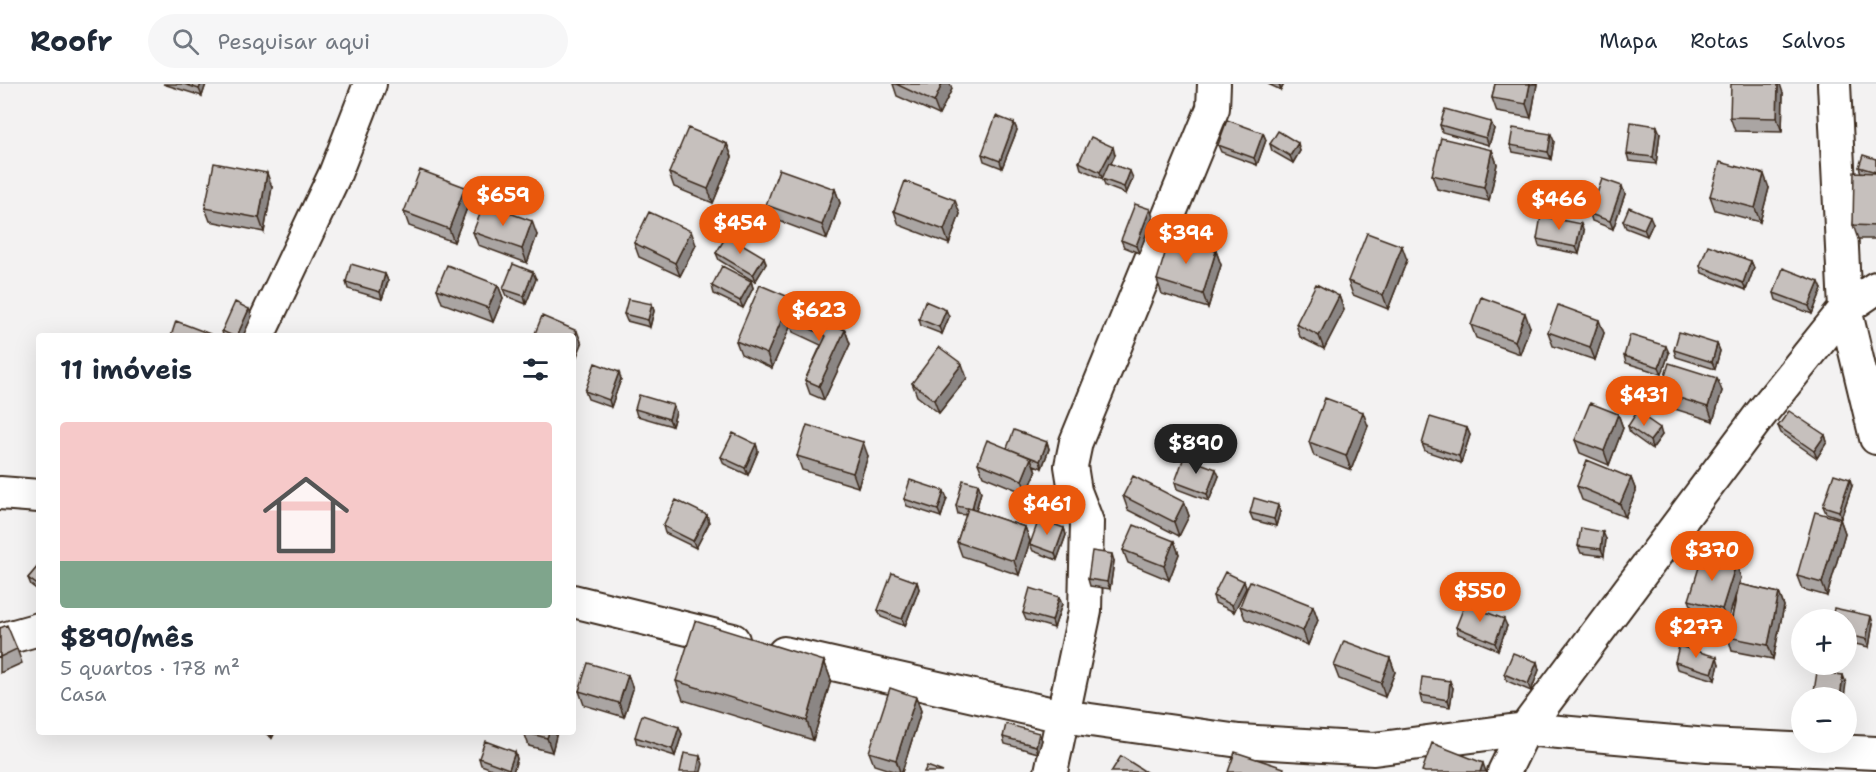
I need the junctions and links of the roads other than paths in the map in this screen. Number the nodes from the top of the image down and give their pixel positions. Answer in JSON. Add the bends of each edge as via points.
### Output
{"nodes":[{"id":1,"x":370,"y":84,"type":"edge"},
{"id":2,"x":1214,"y":84,"type":"edge"},
{"id":3,"x":1834,"y":84,"type":"edge"},
{"id":4,"x":1876,"y":288,"type":"edge"},
{"id":5,"x":1845,"y":309,"type":"junction"},
{"id":6,"x":259,"y":333,"type":"edge"},
{"id":7,"x":1876,"y":438,"type":"edge"},
{"id":8,"x":0,"y":493,"type":"edge"},
{"id":9,"x":36,"y":496,"type":"edge"},
{"id":10,"x":576,"y":602,"type":"edge"},
{"id":11,"x":36,"y":630,"type":"edge"},
{"id":12,"x":0,"y":640,"type":"edge"},
{"id":13,"x":1062,"y":716,"type":"junction"},
{"id":14,"x":1525,"y":729,"type":"junction"},
{"id":15,"x":1876,"y":753,"type":"edge"},
{"id":16,"x":1051,"y":772,"type":"edge"},
{"id":17,"x":1504,"y":772,"type":"edge"}],
"edges":[{"from":1,"to":6,"type":"street","via":[[335,174]]},
{"from":2,"to":13,"type":"street","via":[[1213,108],[1076,442],[1071,466],[1075,491],[1087,522],[1085,611]]},
{"from":3,"to":5,"type":"street"},
{"from":4,"to":5,"type":"street"},
{"from":5,"to":7,"type":"street"},
{"from":5,"to":14,"type":"street","via":[[1760,415]]},
{"from":8,"to":9,"type":"street"},
{"from":10,"to":13,"type":"street"},
{"from":11,"to":12,"type":"street"},
{"from":13,"to":14,"type":"street","via":[[1239,741],[1374,749]]},
{"from":13,"to":16,"type":"street"},
{"from":14,"to":15,"type":"street","via":[[1708,745]]},
{"from":14,"to":17,"type":"street"}]}
